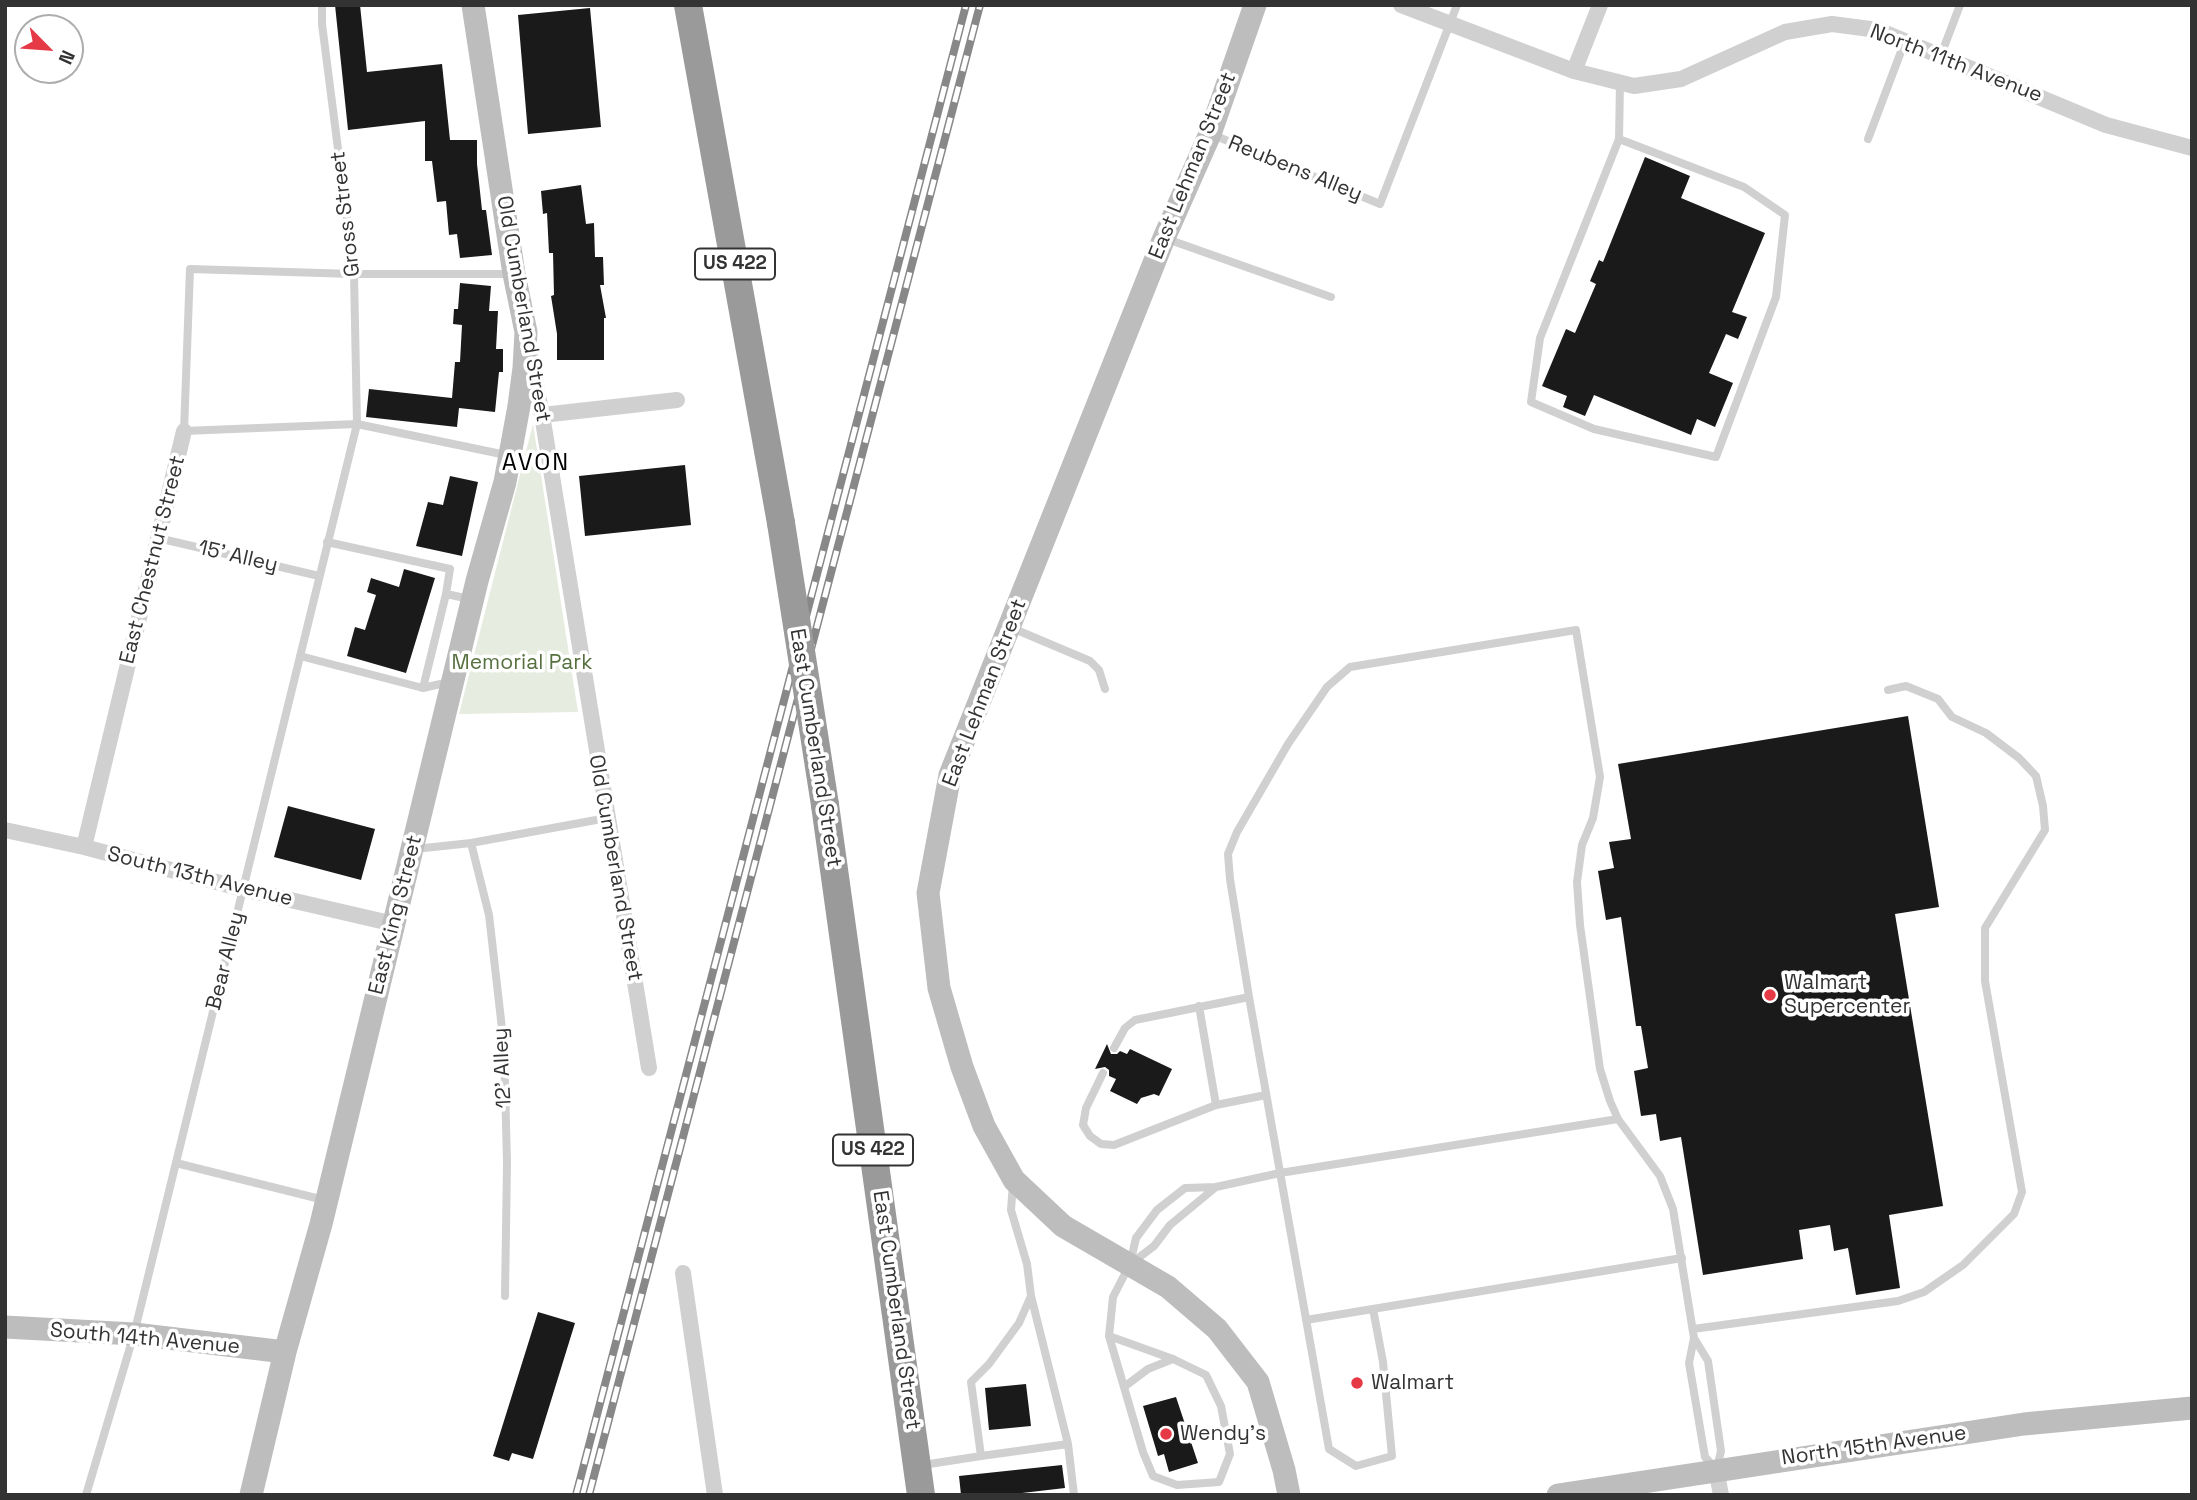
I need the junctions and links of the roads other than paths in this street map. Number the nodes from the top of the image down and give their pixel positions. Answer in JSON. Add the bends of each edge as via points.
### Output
{"nodes":[{"id":1,"x":322,"y":5,"type":"edge"},
{"id":2,"x":473,"y":5,"type":"edge"},
{"id":3,"x":688,"y":5,"type":"edge"},
{"id":4,"x":1255,"y":5,"type":"edge"},
{"id":5,"x":1401,"y":5,"type":"edge"},
{"id":6,"x":1457,"y":5,"type":"edge"},
{"id":7,"x":1600,"y":5,"type":"edge"},
{"id":8,"x":1960,"y":5,"type":"edge"},
{"id":9,"x":1449,"y":25,"type":"junction"},
{"id":10,"x":1905,"y":41,"type":"junction"},
{"id":11,"x":1941,"y":55,"type":"junction"},
{"id":12,"x":1574,"y":71,"type":"junction"},
{"id":13,"x":1620,"y":83,"type":"junction"},
{"id":14,"x":1210,"y":134,"type":"junction"},
{"id":15,"x":1619,"y":139,"type":"junction"},
{"id":16,"x":1868,"y":139,"type":"dead end"},
{"id":17,"x":2192,"y":148,"type":"edge"},
{"id":18,"x":1164,"y":238,"type":"junction"},
{"id":19,"x":354,"y":274,"type":"junction"},
{"id":20,"x":514,"y":274,"type":"junction"},
{"id":21,"x":1331,"y":297,"type":"dead end"},
{"id":22,"x":526,"y":332,"type":"junction"},
{"id":23,"x":677,"y":400,"type":"dead end"},
{"id":24,"x":542,"y":415,"type":"junction"},
{"id":25,"x":357,"y":424,"type":"junction"},
{"id":26,"x":184,"y":431,"type":"junction"},
{"id":27,"x":510,"y":456,"type":"junction"},
{"id":28,"x":157,"y":538,"type":"junction"},
{"id":29,"x":327,"y":542,"type":"junction"},
{"id":30,"x":319,"y":576,"type":"junction"},
{"id":31,"x":446,"y":594,"type":"junction"},
{"id":32,"x":473,"y":600,"type":"junction"},
{"id":33,"x":1009,"y":626,"type":"junction"},
{"id":34,"x":300,"y":656,"type":"junction"},
{"id":35,"x":453,"y":681,"type":"junction"},
{"id":36,"x":423,"y":688,"type":"junction"},
{"id":37,"x":1105,"y":689,"type":"dead end"},
{"id":38,"x":1888,"y":690,"type":"dead end"},
{"id":39,"x":607,"y":818,"type":"junction"},
{"id":40,"x":5,"y":830,"type":"edge"},
{"id":41,"x":471,"y":843,"type":"junction"},
{"id":42,"x":84,"y":847,"type":"junction"},
{"id":43,"x":412,"y":849,"type":"junction"},
{"id":44,"x":243,"y":889,"type":"junction"},
{"id":45,"x":394,"y":924,"type":"junction"},
{"id":46,"x":1249,"y":997,"type":"junction"},
{"id":47,"x":1199,"y":1006,"type":"junction"},
{"id":48,"x":1114,"y":1048,"type":"dead end"},
{"id":49,"x":649,"y":1068,"type":"dead end"},
{"id":50,"x":1103,"y":1073,"type":"dead end"},
{"id":51,"x":1266,"y":1094,"type":"junction"},
{"id":52,"x":1216,"y":1105,"type":"junction"},
{"id":53,"x":1618,"y":1119,"type":"junction"},
{"id":54,"x":176,"y":1163,"type":"junction"},
{"id":55,"x":1280,"y":1173,"type":"junction"},
{"id":56,"x":1014,"y":1180,"type":"junction"},
{"id":57,"x":1216,"y":1187,"type":"junction"},
{"id":58,"x":327,"y":1200,"type":"junction"},
{"id":59,"x":1682,"y":1258,"type":"junction"},
{"id":60,"x":1130,"y":1264,"type":"junction"},
{"id":61,"x":683,"y":1273,"type":"dead end"},
{"id":62,"x":505,"y":1296,"type":"dead end"},
{"id":63,"x":1031,"y":1296,"type":"junction"},
{"id":64,"x":1374,"y":1309,"type":"junction"},
{"id":65,"x":1306,"y":1320,"type":"junction"},
{"id":66,"x":5,"y":1327,"type":"edge"},
{"id":67,"x":1694,"y":1333,"type":"junction"},
{"id":68,"x":134,"y":1334,"type":"junction"},
{"id":69,"x":1109,"y":1336,"type":"junction"},
{"id":70,"x":285,"y":1352,"type":"junction"},
{"id":71,"x":1173,"y":1359,"type":"junction"},
{"id":72,"x":1124,"y":1387,"type":"junction"},
{"id":73,"x":2192,"y":1408,"type":"edge"},
{"id":74,"x":1068,"y":1444,"type":"junction"},
{"id":75,"x":981,"y":1456,"type":"junction"},
{"id":76,"x":918,"y":1466,"type":"junction"},
{"id":77,"x":1716,"y":1469,"type":"junction"},
{"id":78,"x":86,"y":1495,"type":"edge"},
{"id":79,"x":251,"y":1495,"type":"edge"},
{"id":80,"x":715,"y":1495,"type":"edge"},
{"id":81,"x":921,"y":1495,"type":"edge"},
{"id":82,"x":1074,"y":1495,"type":"edge"},
{"id":83,"x":1289,"y":1495,"type":"edge"},
{"id":84,"x":1558,"y":1495,"type":"edge"},
{"id":85,"x":1721,"y":1495,"type":"edge"}],
"edges":[{"from":1,"to":19,"type":"lane","name":"Gross Street"},
{"from":2,"to":20,"type":"street","name":"Old Cumberland Street"},
{"from":3,"to":76,"type":"highway","name":"East Cumberland Street","number":"US 422","bridge":true,"via":[[781,523]]},
{"from":4,"to":14,"type":"street","name":"East Lehman Street"},
{"from":5,"to":9,"type":"street","name":"North 11th Avenue"},
{"from":6,"to":9,"type":"lane"},
{"from":7,"to":12,"type":"street"},
{"from":8,"to":11,"type":"lane"},
{"from":9,"to":12,"type":"street","name":"North 11th Avenue"},
{"from":9,"to":14,"type":"lane","name":"Reubens Alley","via":[[1380,204]]},
{"from":10,"to":11,"type":"street","name":"North 11th Avenue"},
{"from":10,"to":13,"type":"street","name":"North 11th Avenue","via":[[1878,30],[1832,24],[1785,32],[1681,79],[1634,86]]},
{"from":10,"to":16,"type":"lane"},
{"from":11,"to":17,"type":"street","name":"North 11th Avenue","via":[[2106,125]]},
{"from":12,"to":13,"type":"street","name":"North 11th Avenue"},
{"from":13,"to":15,"type":"lane"},
{"from":14,"to":18,"type":"street","name":"East Lehman Street"},
{"from":15,"to":15,"type":"lane","via":[[1540,338],[1531,402],[1594,429],[1716,457],[1776,297],[1785,215],[1744,187]]},
{"from":18,"to":21,"type":"lane"},
{"from":18,"to":33,"type":"street","name":"East Lehman Street"},
{"from":19,"to":20,"type":"lane"},
{"from":19,"to":25,"type":"lane","name":"Gross Street"},
{"from":19,"to":26,"type":"lane","name":"East Chestnut Street","via":[[190,269]]},
{"from":20,"to":22,"type":"street","name":"Old Cumberland Street"},
{"from":22,"to":24,"type":"street","name":"Old Cumberland Street"},
{"from":22,"to":27,"type":"street","name":"East King Street"},
{"from":23,"to":24,"type":"street"},
{"from":24,"to":39,"type":"street","name":"Old Cumberland Street"},
{"from":25,"to":26,"type":"lane"},
{"from":25,"to":27,"type":"lane"},
{"from":25,"to":29,"type":"lane","name":"Bear Alley"},
{"from":26,"to":28,"type":"street","name":"East Chestnut Street"},
{"from":27,"to":32,"type":"street","name":"East King Street"},
{"from":28,"to":30,"type":"lane","name":"15' Alley"},
{"from":28,"to":42,"type":"street","name":"East Chestnut Street"},
{"from":29,"to":30,"type":"lane","name":"Bear Alley"},
{"from":29,"to":31,"type":"lane","via":[[450,569]]},
{"from":30,"to":34,"type":"lane","name":"Bear Alley"},
{"from":31,"to":32,"type":"lane"},
{"from":31,"to":36,"type":"lane"},
{"from":32,"to":35,"type":"street","name":"East King Street"},
{"from":33,"to":37,"type":"lane","via":[[1090,661],[1099,670]]},
{"from":33,"to":56,"type":"street","name":"East Lehman Street","via":[[950,775],[928,893],[939,988],[962,1067],[984,1126]]},
{"from":34,"to":36,"type":"lane"},
{"from":34,"to":44,"type":"lane","name":"Bear Alley"},
{"from":35,"to":36,"type":"lane"},
{"from":35,"to":43,"type":"street","name":"East King Street"},
{"from":38,"to":67,"type":"lane","via":[[1906,686],[1938,699],[1952,717],[1986,733],[2036,776],[2045,830],[1985,928],[1985,981],[2022,1192],[2014,1214],[1964,1265],[1924,1292],[1898,1301]]},
{"from":39,"to":41,"type":"lane"},
{"from":39,"to":49,"type":"street","name":"Old Cumberland Street"},
{"from":40,"to":42,"type":"street","name":"South 13th Avenue"},
{"from":41,"to":43,"type":"lane"},
{"from":41,"to":62,"type":"lane","name":"12' Alley","via":[[489,915],[504,1046]]},
{"from":42,"to":44,"type":"street","name":"South 13th Avenue"},
{"from":43,"to":45,"type":"street","name":"East King Street"},
{"from":44,"to":45,"type":"street","name":"South 13th Avenue"},
{"from":44,"to":54,"type":"lane","name":"Bear Alley"},
{"from":45,"to":58,"type":"street","name":"East King Street"},
{"from":46,"to":47,"type":"lane"},
{"from":46,"to":51,"type":"lane"},
{"from":46,"to":53,"type":"lane","via":[[1228,854],[1288,744],[1326,687],[1350,667],[1576,630],[1600,778],[1578,865],[1580,925],[1600,1069]]},
{"from":47,"to":48,"type":"lane","via":[[1135,1020]]},
{"from":47,"to":52,"type":"lane"},
{"from":50,"to":52,"type":"lane","via":[[1083,1125],[1101,1144],[1118,1143]]},
{"from":51,"to":52,"type":"lane"},
{"from":51,"to":55,"type":"lane"},
{"from":53,"to":55,"type":"lane"},
{"from":53,"to":59,"type":"lane","via":[[1660,1176],[1673,1209]]},
{"from":54,"to":58,"type":"lane"},
{"from":54,"to":68,"type":"lane","name":"Bear Alley"},
{"from":55,"to":57,"type":"lane"},
{"from":55,"to":65,"type":"lane"},
{"from":56,"to":60,"type":"street","name":"East Lehman Street","via":[[1063,1226]]},
{"from":56,"to":63,"type":"lane","via":[[1011,1210]]},
{"from":57,"to":60,"type":"lane"},
{"from":57,"to":60,"type":"lane","via":[[1185,1188],[1157,1210],[1136,1238]]},
{"from":58,"to":70,"type":"street","name":"East King Street"},
{"from":59,"to":64,"type":"lane"},
{"from":59,"to":67,"type":"lane"},
{"from":60,"to":69,"type":"lane","via":[[1113,1297]]},
{"from":60,"to":83,"type":"street","name":"East Lehman Street","via":[[1168,1287],[1217,1329],[1258,1382]]},
{"from":61,"to":80,"type":"street"},
{"from":63,"to":74,"type":"lane"},
{"from":63,"to":75,"type":"lane","via":[[989,1364],[971,1382]]},
{"from":64,"to":65,"type":"lane"},
{"from":64,"to":65,"type":"lane","via":[[1392,1456],[1356,1466],[1329,1449]]},
{"from":66,"to":68,"type":"street","name":"South 14th Avenue"},
{"from":67,"to":77,"type":"lane","via":[[1708,1361],[1721,1451]]},
{"from":67,"to":77,"type":"lane","via":[[1689,1363],[1706,1457]]},
{"from":68,"to":70,"type":"street","name":"South 14th Avenue"},
{"from":68,"to":78,"type":"lane","name":"Bear Alley"},
{"from":69,"to":71,"type":"lane"},
{"from":69,"to":72,"type":"lane"},
{"from":70,"to":79,"type":"street","name":"East King Street"},
{"from":71,"to":72,"type":"lane","via":[[1148,1369]]},
{"from":71,"to":72,"type":"lane","via":[[1206,1375],[1221,1406],[1230,1454],[1219,1482],[1177,1485],[1153,1476]]},
{"from":73,"to":77,"type":"street","name":"North 15th Avenue","via":[[2024,1424]]},
{"from":74,"to":75,"type":"lane"},
{"from":74,"to":82,"type":"lane"},
{"from":75,"to":76,"type":"lane"},
{"from":76,"to":81,"type":"highway","name":"East Cumberland Street","number":"US 422"},
{"from":77,"to":84,"type":"street","name":"North 15th Avenue"},
{"from":77,"to":85,"type":"street"}]}
